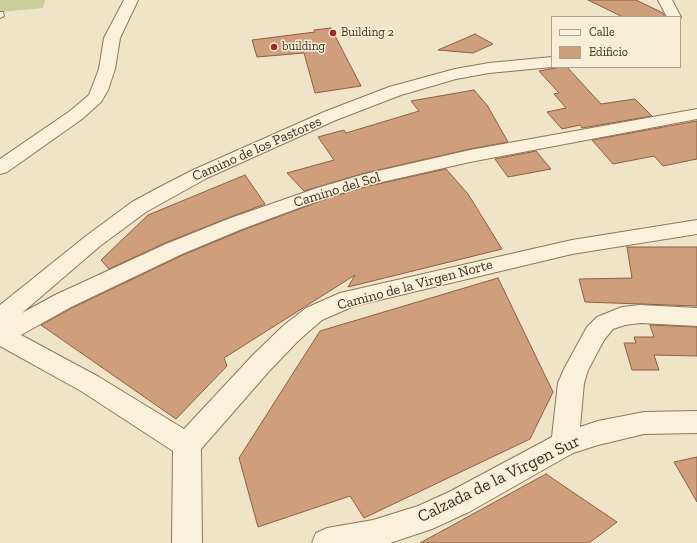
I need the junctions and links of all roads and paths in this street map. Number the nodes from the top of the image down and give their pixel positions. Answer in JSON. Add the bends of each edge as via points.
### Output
{"nodes":[{"id":1,"x":131,"y":0,"type":"edge"},
{"id":2,"x":664,"y":0,"type":"edge"},
{"id":3,"x":673,"y":16,"type":"edge"},
{"id":4,"x":551,"y":62,"type":"edge"},
{"id":5,"x":697,"y":114,"type":"edge"},
{"id":6,"x":0,"y":168,"type":"edge"},
{"id":7,"x":697,"y":227,"type":"edge"},
{"id":8,"x":697,"y":317,"type":"edge"},
{"id":9,"x":0,"y":318,"type":"edge"},
{"id":10,"x":0,"y":335,"type":"edge"},
{"id":11,"x":697,"y":422,"type":"edge"},
{"id":12,"x":565,"y":444,"type":"junction"},
{"id":13,"x":187,"y":445,"type":"junction"},
{"id":14,"x":187,"y":543,"type":"edge"},
{"id":15,"x":327,"y":543,"type":"edge"}],
"edges":[{"from":1,"to":6,"type":"street","via":[[112,38],[107,69],[95,98],[76,115]]},
{"from":2,"to":3,"type":"street"},
{"from":4,"to":9,"type":"street","name":"Camino de los Pastores","via":[[489,68],[432,80],[330,116],[200,174],[139,207],[93,241]]},
{"from":5,"to":10,"type":"street","name":"Camino del Sol","via":[[470,156],[324,192],[174,249],[63,301]]},
{"from":7,"to":13,"type":"street","name":"Camino de la Virgen Norte","via":[[572,247],[348,300],[314,314],[262,362]]},
{"from":8,"to":12,"type":"street","via":[[640,314],[622,316],[605,323],[595,334],[571,383]]},
{"from":10,"to":13,"type":"street","via":[[90,384]]},
{"from":11,"to":12,"type":"street","name":"Calzada de la Virgen Sur","via":[[644,423],[598,433]]},
{"from":12,"to":15,"type":"street","name":"Calzada de la Virgen Sur","via":[[459,502],[422,519],[373,534]]},
{"from":13,"to":14,"type":"street"}]}
